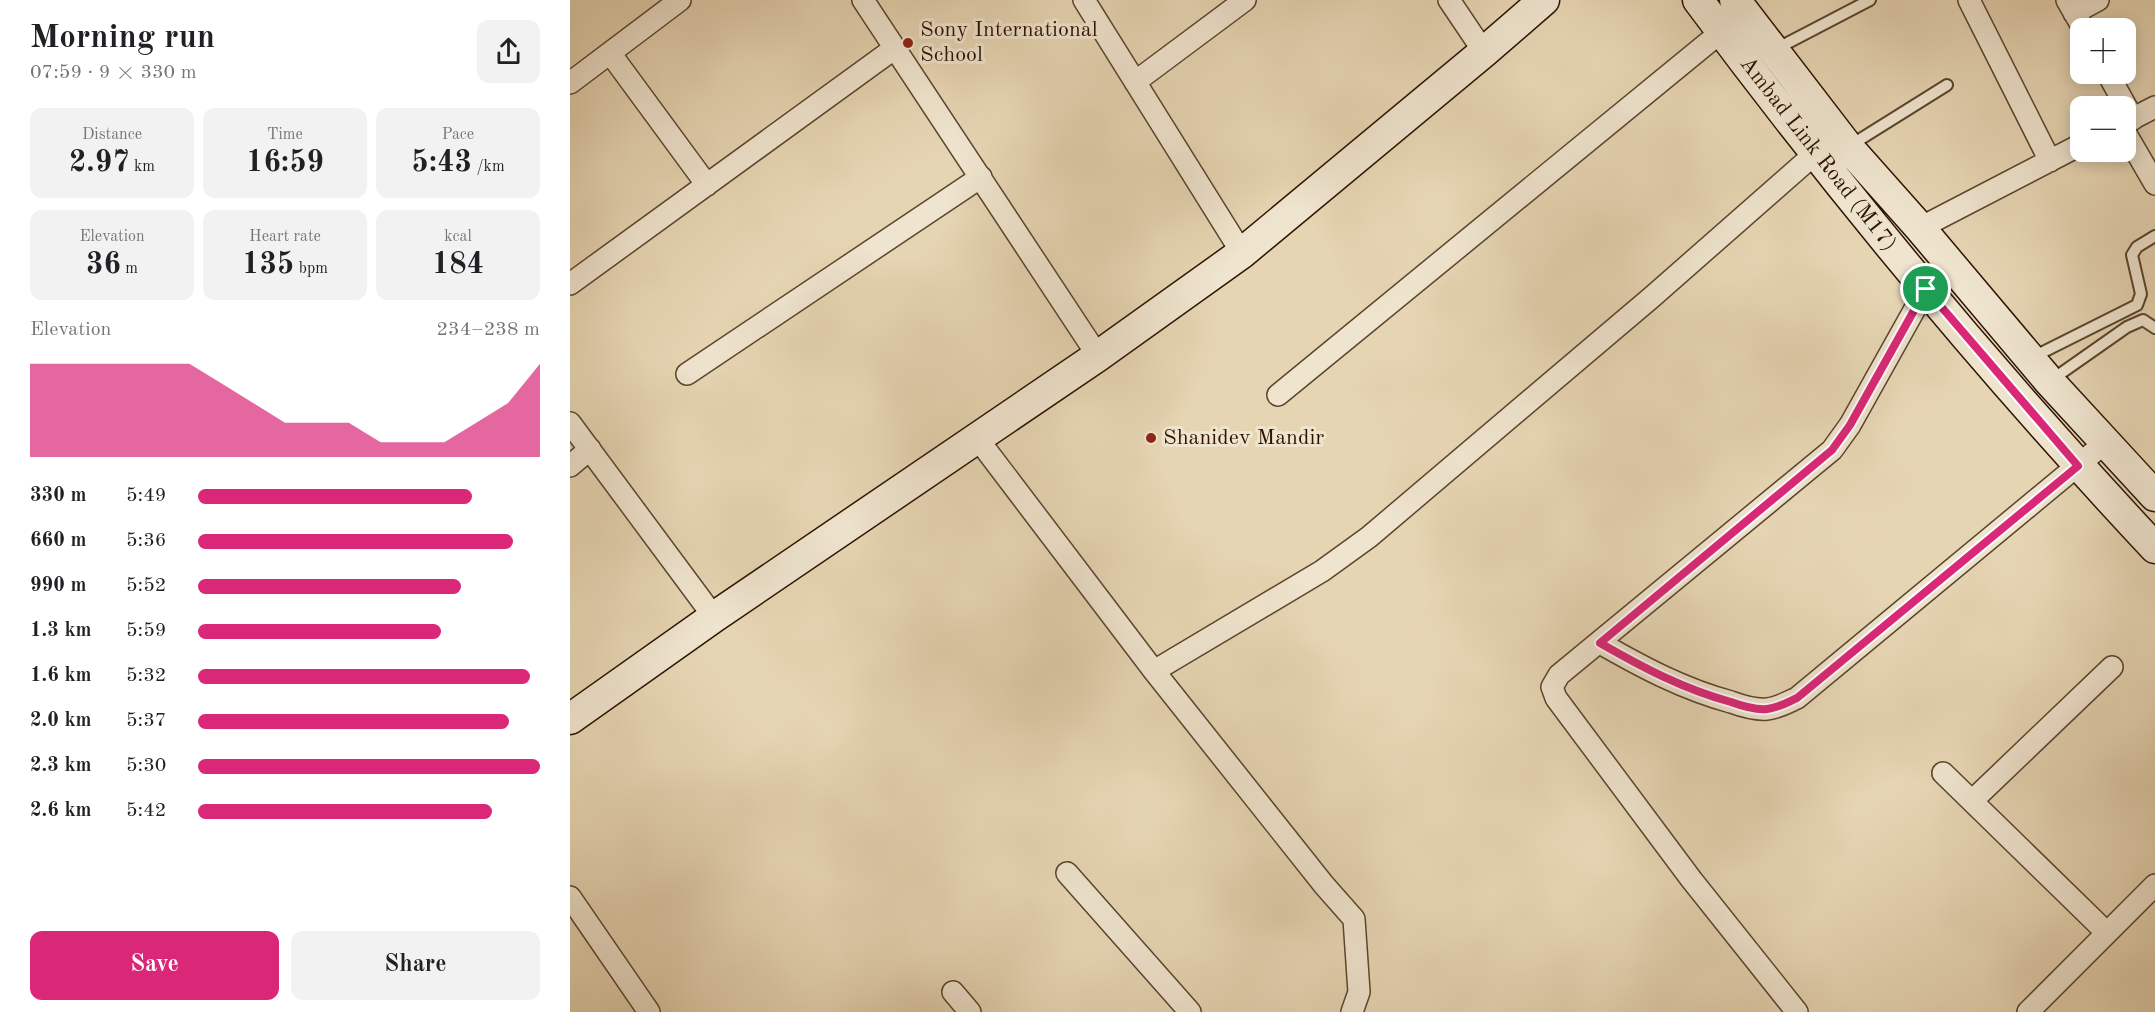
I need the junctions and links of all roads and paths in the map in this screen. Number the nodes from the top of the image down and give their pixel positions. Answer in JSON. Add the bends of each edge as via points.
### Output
{"nodes":[{"id":1,"x":680,"y":0,"type":"edge"},
{"id":2,"x":863,"y":0,"type":"edge"},
{"id":3,"x":1084,"y":0,"type":"edge"},
{"id":4,"x":1245,"y":0,"type":"edge"},
{"id":5,"x":1449,"y":0,"type":"edge"},
{"id":6,"x":1544,"y":0,"type":"edge"},
{"id":7,"x":1698,"y":0,"type":"edge"},
{"id":8,"x":1735,"y":0,"type":"edge"},
{"id":9,"x":1870,"y":0,"type":"edge"},
{"id":10,"x":1969,"y":0,"type":"edge"},
{"id":11,"x":2098,"y":0,"type":"edge"},
{"id":12,"x":2074,"y":14,"type":"edge"},
{"id":13,"x":1721,"y":32,"type":"junction"},
{"id":14,"x":895,"y":48,"type":"junction"},
{"id":15,"x":1773,"y":50,"type":"junction"},
{"id":16,"x":1484,"y":52,"type":"junction"},
{"id":17,"x":610,"y":53,"type":"junction"},
{"id":18,"x":1135,"y":82,"type":"junction"},
{"id":19,"x":570,"y":83,"type":"edge"},
{"id":20,"x":1947,"y":85,"type":"dead end"},
{"id":21,"x":2155,"y":108,"type":"edge"},
{"id":22,"x":2136,"y":120,"type":"edge"},
{"id":23,"x":1843,"y":140,"type":"junction"},
{"id":24,"x":2136,"y":142,"type":"edge"},
{"id":25,"x":2070,"y":150,"type":"edge"},
{"id":26,"x":1815,"y":154,"type":"junction"},
{"id":27,"x":2050,"y":160,"type":"junction"},
{"id":28,"x":981,"y":177,"type":"junction"},
{"id":29,"x":2155,"y":184,"type":"edge"},
{"id":30,"x":707,"y":185,"type":"junction"},
{"id":31,"x":1920,"y":228,"type":"junction"},
{"id":32,"x":2155,"y":236,"type":"edge"},
{"id":33,"x":1242,"y":253,"type":"junction"},
{"id":34,"x":570,"y":284,"type":"edge"},
{"id":35,"x":1926,"y":289,"type":"junction"},
{"id":36,"x":2155,"y":328,"type":"edge"},
{"id":37,"x":1098,"y":356,"type":"junction"},
{"id":38,"x":2030,"y":358,"type":"junction"},
{"id":39,"x":687,"y":374,"type":"dead end"},
{"id":40,"x":2049,"y":381,"type":"junction"},
{"id":41,"x":1278,"y":395,"type":"dead end"},
{"id":42,"x":570,"y":423,"type":"edge"},
{"id":43,"x":977,"y":438,"type":"junction"},
{"id":44,"x":2106,"y":442,"type":"junction"},
{"id":45,"x":590,"y":449,"type":"junction"},
{"id":46,"x":570,"y":466,"type":"edge"},
{"id":47,"x":2078,"y":466,"type":"junction"},
{"id":48,"x":2155,"y":496,"type":"edge"},
{"id":49,"x":2155,"y":548,"type":"edge"},
{"id":50,"x":714,"y":616,"type":"junction"},
{"id":51,"x":1600,"y":643,"type":"junction"},
{"id":52,"x":2112,"y":667,"type":"dead end"},
{"id":53,"x":1154,"y":671,"type":"junction"},
{"id":54,"x":570,"y":719,"type":"edge"},
{"id":55,"x":1943,"y":773,"type":"dead end"},
{"id":56,"x":1972,"y":801,"type":"junction"},
{"id":57,"x":1067,"y":873,"type":"dead end"},
{"id":58,"x":2155,"y":885,"type":"edge"},
{"id":59,"x":570,"y":897,"type":"edge"},
{"id":60,"x":2107,"y":933,"type":"junction"},
{"id":61,"x":953,"y":992,"type":"dead end"},
{"id":62,"x":649,"y":1012,"type":"edge"},
{"id":63,"x":970,"y":1012,"type":"edge"},
{"id":64,"x":1190,"y":1012,"type":"edge"},
{"id":65,"x":1352,"y":1012,"type":"edge"},
{"id":66,"x":1797,"y":1012,"type":"edge"},
{"id":67,"x":2028,"y":1012,"type":"edge"}],
"edges":[{"from":1,"to":17,"type":"street"},
{"from":2,"to":14,"type":"street"},
{"from":3,"to":18,"type":"street"},
{"from":4,"to":18,"type":"street"},
{"from":5,"to":16,"type":"street"},
{"from":6,"to":16,"type":"main road"},
{"from":7,"to":13,"type":"main road","name":"Ambad Link Road (M17)"},
{"from":8,"to":15,"type":"main road","name":"Ambad Link Road (M17)"},
{"from":9,"to":15,"type":"lane"},
{"from":10,"to":27,"type":"street"},
{"from":11,"to":12,"type":"street"},
{"from":13,"to":26,"type":"main road","name":"Ambad Link Road (M17)"},
{"from":13,"to":41,"type":"street"},
{"from":14,"to":28,"type":"street"},
{"from":14,"to":30,"type":"street"},
{"from":15,"to":23,"type":"main road","name":"Ambad Link Road (M17)"},
{"from":16,"to":33,"type":"main road"},
{"from":17,"to":19,"type":"street"},
{"from":17,"to":30,"type":"street"},
{"from":18,"to":33,"type":"street"},
{"from":20,"to":23,"type":"lane"},
{"from":21,"to":22,"type":"street"},
{"from":23,"to":26,"type":"street"},
{"from":23,"to":31,"type":"main road","name":"Ambad Link Road (M17)"},
{"from":24,"to":29,"type":"street"},
{"from":25,"to":27,"type":"street"},
{"from":26,"to":35,"type":"main road","name":"Ambad Link Road (M17)"},
{"from":26,"to":53,"type":"street","via":[[1368,537],[1322,571]]},
{"from":27,"to":31,"type":"street"},
{"from":28,"to":37,"type":"street"},
{"from":28,"to":39,"type":"street"},
{"from":30,"to":34,"type":"street"},
{"from":31,"to":38,"type":"main road","name":"Ambad Link Road (M17)"},
{"from":32,"to":38,"type":"lane","via":[[2137,247],[2133,255],[2141,294],[2137,305]]},
{"from":33,"to":37,"type":"main road"},
{"from":35,"to":47,"type":"main road","name":"Ambad Link Road (M17)"},
{"from":35,"to":51,"type":"street","via":[[1832,450]]},
{"from":36,"to":40,"type":"lane","via":[[2143,320],[2127,327]]},
{"from":37,"to":43,"type":"main road"},
{"from":38,"to":40,"type":"main road","name":"Ambad Link Road (M17)"},
{"from":40,"to":44,"type":"main road","name":"Ambad Link Road (M17)"},
{"from":42,"to":45,"type":"street"},
{"from":43,"to":50,"type":"main road"},
{"from":43,"to":53,"type":"street"},
{"from":44,"to":47,"type":"street"},
{"from":44,"to":48,"type":"main road","name":"Ambad Link Road (M17)"},
{"from":45,"to":46,"type":"street"},
{"from":45,"to":50,"type":"street"},
{"from":47,"to":49,"type":"main road","name":"Ambad Link Road (M17)"},
{"from":47,"to":51,"type":"street","via":[[1797,698],[1779,706],[1766,710],[1742,706],[1685,688]]},
{"from":50,"to":54,"type":"main road"},
{"from":51,"to":66,"type":"street","via":[[1559,675],[1552,687],[1556,698],[1691,879]]},
{"from":52,"to":56,"type":"street"},
{"from":53,"to":65,"type":"street","via":[[1354,919],[1359,992]]},
{"from":55,"to":56,"type":"street"},
{"from":56,"to":60,"type":"street"},
{"from":57,"to":64,"type":"street"},
{"from":58,"to":60,"type":"street"},
{"from":59,"to":62,"type":"street"},
{"from":60,"to":67,"type":"street"},
{"from":61,"to":63,"type":"street"}]}
